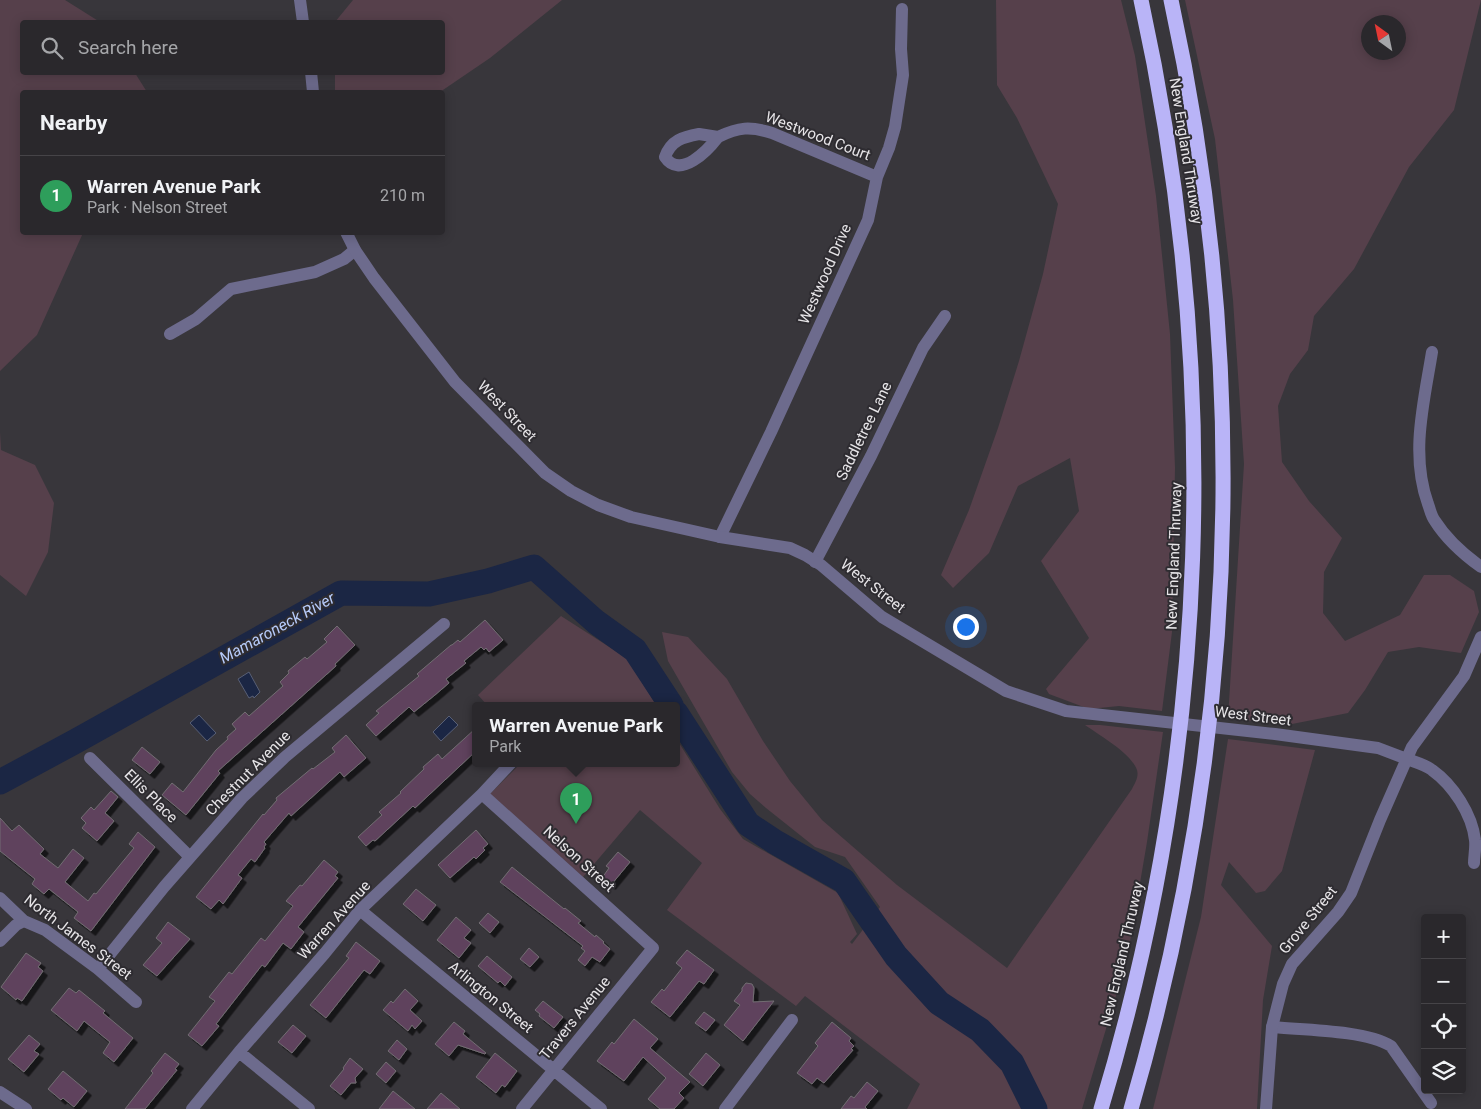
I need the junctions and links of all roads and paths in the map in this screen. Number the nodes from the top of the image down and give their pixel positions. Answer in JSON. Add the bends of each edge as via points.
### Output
{"nodes":[{"id":1,"x":300,"y":0,"type":"edge"},
{"id":2,"x":1141,"y":0,"type":"edge"},
{"id":3,"x":1171,"y":0,"type":"edge"},
{"id":4,"x":902,"y":9,"type":"dead end"},
{"id":5,"x":304,"y":20,"type":"edge"},
{"id":6,"x":310,"y":75,"type":"edge"},
{"id":7,"x":313,"y":90,"type":"edge"},
{"id":8,"x":718,"y":137,"type":"dead end"},
{"id":9,"x":877,"y":176,"type":"junction"},
{"id":10,"x":348,"y":235,"type":"edge"},
{"id":11,"x":355,"y":250,"type":"junction"},
{"id":12,"x":944,"y":316,"type":"dead end"},
{"id":13,"x":170,"y":334,"type":"dead end"},
{"id":14,"x":1432,"y":352,"type":"dead end"},
{"id":15,"x":720,"y":537,"type":"junction"},
{"id":16,"x":815,"y":562,"type":"junction"},
{"id":17,"x":1481,"y":567,"type":"edge"},
{"id":18,"x":444,"y":624,"type":"dead end"},
{"id":19,"x":1481,"y":637,"type":"edge"},
{"id":20,"x":90,"y":758,"type":"dead end"},
{"id":21,"x":1407,"y":759,"type":"junction"},
{"id":22,"x":507,"y":767,"type":"edge"},
{"id":23,"x":482,"y":794,"type":"junction"},
{"id":24,"x":190,"y":857,"type":"junction"},
{"id":25,"x":1474,"y":863,"type":"dead end"},
{"id":26,"x":0,"y":898,"type":"edge"},
{"id":27,"x":360,"y":910,"type":"junction"},
{"id":28,"x":24,"y":921,"type":"junction"},
{"id":29,"x":0,"y":941,"type":"edge"},
{"id":30,"x":653,"y":948,"type":"joint"},
{"id":31,"x":98,"y":969,"type":"junction"},
{"id":32,"x":136,"y":1002,"type":"dead end"},
{"id":33,"x":792,"y":1020,"type":"dead end"},
{"id":34,"x":1272,"y":1028,"type":"junction"},
{"id":35,"x":239,"y":1052,"type":"junction"},
{"id":36,"x":554,"y":1070,"type":"junction"},
{"id":37,"x":0,"y":1092,"type":"edge"},
{"id":38,"x":1431,"y":1103,"type":"dead end"},
{"id":39,"x":26,"y":1109,"type":"edge"},
{"id":40,"x":192,"y":1109,"type":"edge"},
{"id":41,"x":309,"y":1109,"type":"edge"},
{"id":42,"x":522,"y":1109,"type":"edge"},
{"id":43,"x":601,"y":1109,"type":"edge"},
{"id":44,"x":724,"y":1109,"type":"edge"},
{"id":45,"x":1101,"y":1109,"type":"edge"},
{"id":46,"x":1131,"y":1109,"type":"edge"},
{"id":47,"x":1266,"y":1109,"type":"edge"}],
"edges":[{"from":1,"to":5,"type":"street"},
{"from":2,"to":45,"type":"highway","name":"New England Thruway","via":[[1167,136],[1186,284],[1193,401],[1194,536],[1185,685],[1157,883],[1136,980]]},
{"from":3,"to":46,"type":"highway","name":"New England Thruway","via":[[1190,93],[1211,240],[1222,389],[1223,538],[1214,688],[1194,835],[1166,979]]},
{"from":4,"to":9,"type":"street","name":"Westwood Drive","via":[[904,75],[895,127]]},
{"from":6,"to":7,"type":"street"},
{"from":8,"to":9,"type":"street","name":"Westwood Court","via":[[732,131],[757,128]]},
{"from":9,"to":15,"type":"street","name":"Westwood Drive","via":[[868,220]]},
{"from":10,"to":11,"type":"street","name":"West Street"},
{"from":11,"to":13,"type":"street","via":[[344,259],[315,272],[231,289],[196,318]]},
{"from":11,"to":15,"type":"street","name":"West Street","via":[[455,382],[545,473],[598,505],[631,517]]},
{"from":12,"to":16,"type":"street","name":"Saddletree Lane","via":[[923,348]]},
{"from":14,"to":17,"type":"street","via":[[1419,435],[1422,489],[1434,520],[1454,546]]},
{"from":15,"to":16,"type":"street","name":"West Street","via":[[790,548]]},
{"from":16,"to":21,"type":"street","name":"West Street","via":[[882,617],[1006,691],[1066,711],[1378,748]]},
{"from":18,"to":24,"type":"street","name":"Chestnut Avenue","via":[[285,757],[242,798]]},
{"from":19,"to":21,"type":"street","via":[[1464,676]]},
{"from":20,"to":24,"type":"street","name":"Ellis Place"},
{"from":21,"to":25,"type":"street","name":"West Street","via":[[1431,769],[1450,786],[1468,816],[1475,839]]},
{"from":21,"to":34,"type":"street","name":"Grove Street","via":[[1351,892],[1338,912],[1292,964],[1283,984]]},
{"from":22,"to":23,"type":"street","name":"Warren Avenue"},
{"from":23,"to":27,"type":"street","name":"Warren Avenue"},
{"from":23,"to":30,"type":"street","name":"Nelson Street"},
{"from":24,"to":31,"type":"street","name":"Chestnut Avenue"},
{"from":26,"to":28,"type":"street","name":"North James Street"},
{"from":27,"to":35,"type":"street","name":"Warren Avenue"},
{"from":27,"to":36,"type":"street","name":"Arlington Street"},
{"from":28,"to":29,"type":"street"},
{"from":28,"to":31,"type":"street","name":"North James Street","via":[[45,930]]},
{"from":30,"to":36,"type":"street","name":"Travers Avenue"},
{"from":31,"to":32,"type":"street","name":"North James Street"},
{"from":33,"to":44,"type":"street"},
{"from":34,"to":38,"type":"street","via":[[1358,1035],[1383,1041],[1392,1046]]},
{"from":34,"to":47,"type":"street","name":"Grove Street"},
{"from":35,"to":40,"type":"street","name":"Warren Avenue"},
{"from":35,"to":41,"type":"street"},
{"from":36,"to":42,"type":"street","name":"Travers Avenue"},
{"from":36,"to":43,"type":"street","name":"Arlington Street"},
{"from":37,"to":39,"type":"street"}]}
